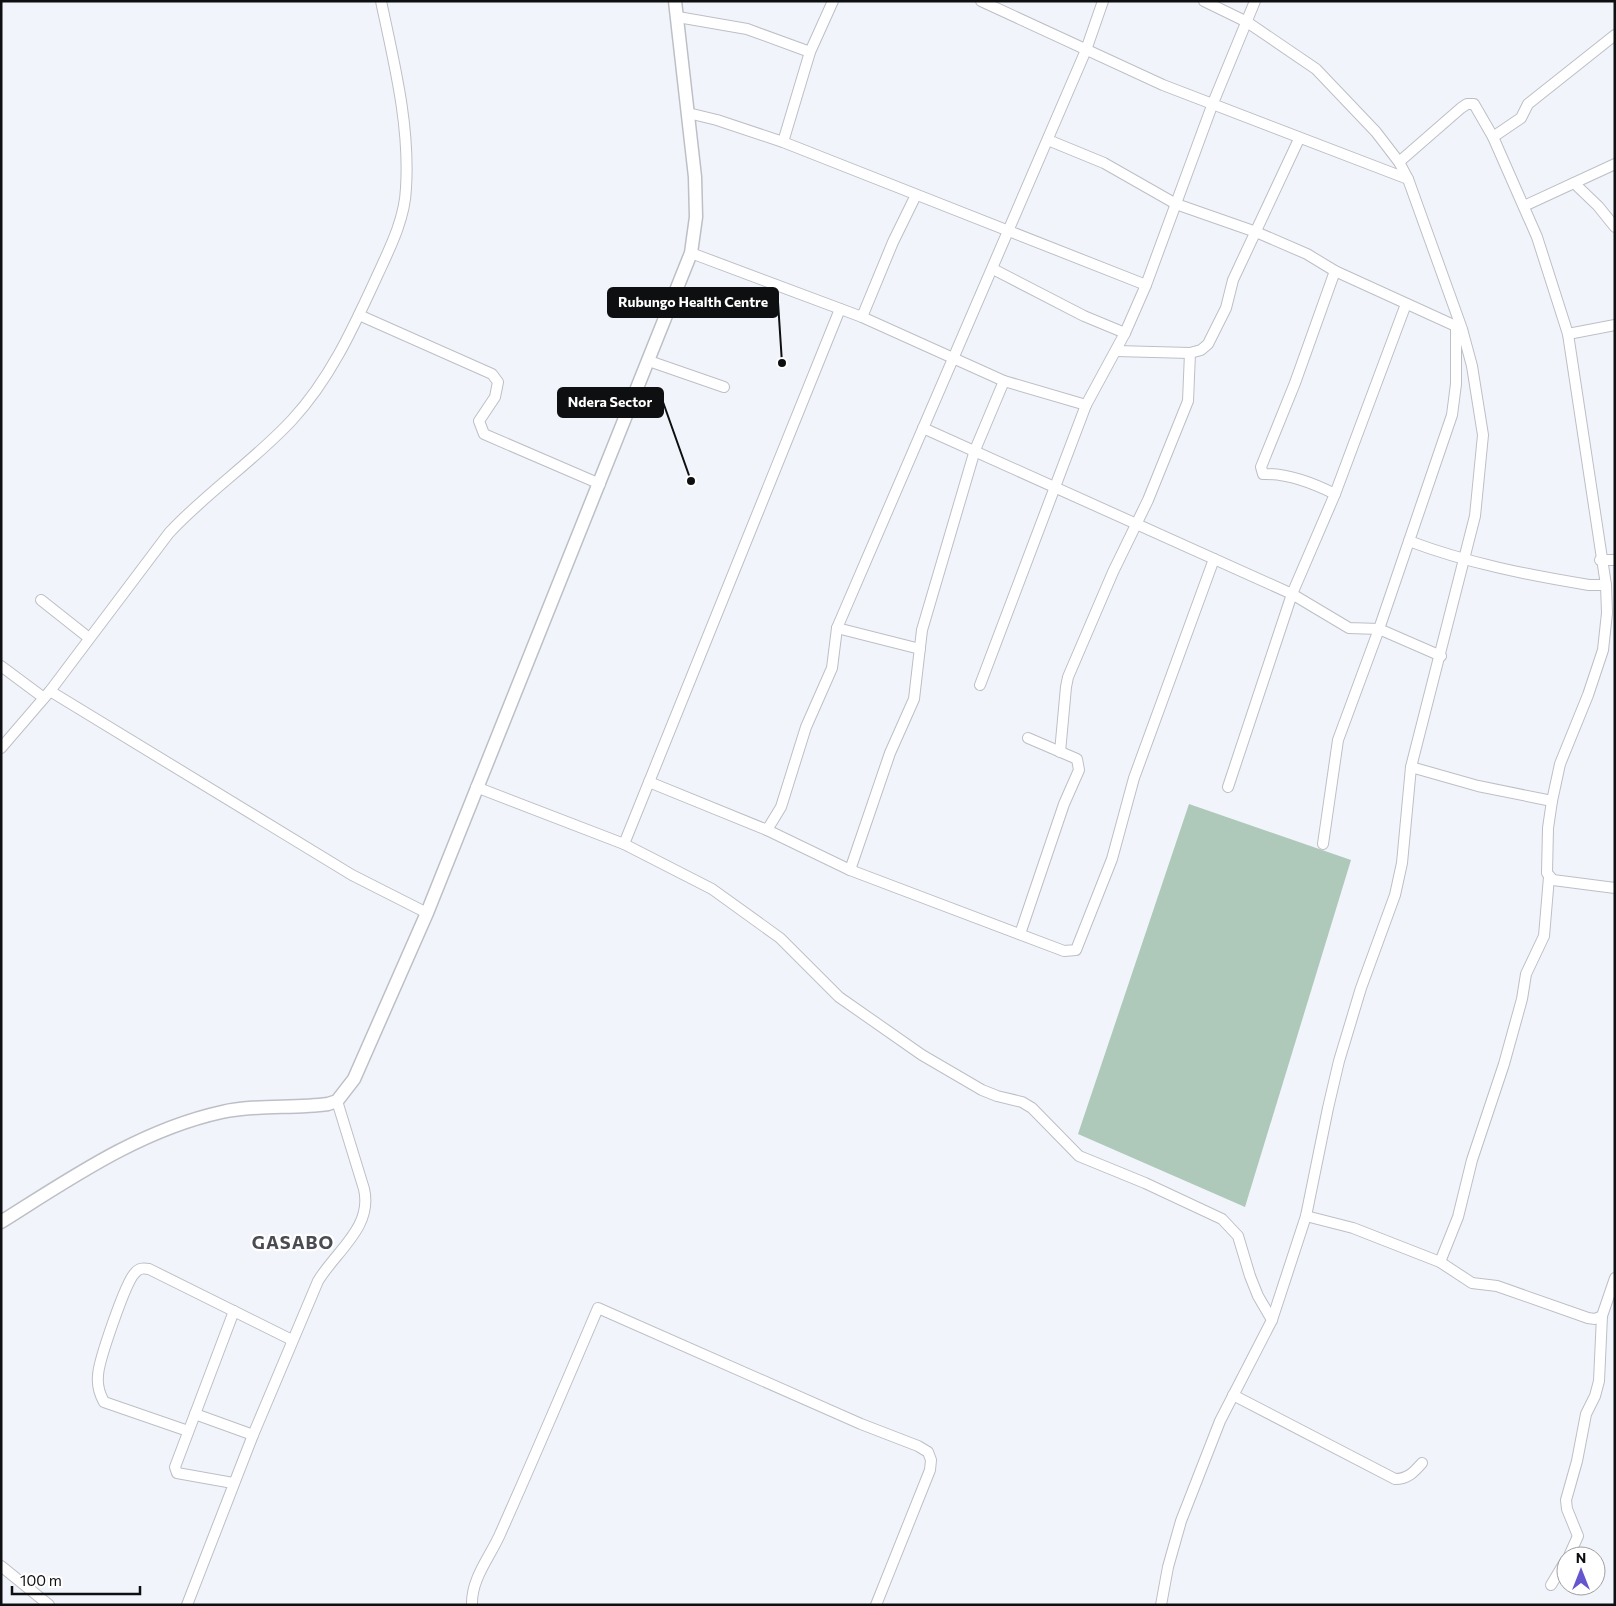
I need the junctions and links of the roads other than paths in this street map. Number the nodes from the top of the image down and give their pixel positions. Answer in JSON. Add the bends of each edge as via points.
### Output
{"nodes":[{"id":1,"x":380,"y":1,"type":"edge"},
{"id":2,"x":675,"y":1,"type":"edge"},
{"id":3,"x":833,"y":1,"type":"edge"},
{"id":4,"x":981,"y":1,"type":"edge"},
{"id":5,"x":1103,"y":1,"type":"edge"},
{"id":6,"x":1204,"y":1,"type":"edge"},
{"id":7,"x":1255,"y":1,"type":"edge"},
{"id":8,"x":678,"y":17,"type":"junction"},
{"id":9,"x":1247,"y":22,"type":"junction"},
{"id":10,"x":1615,"y":35,"type":"edge"},
{"id":11,"x":1086,"y":50,"type":"junction"},
{"id":12,"x":810,"y":52,"type":"junction"},
{"id":13,"x":1213,"y":103,"type":"junction"},
{"id":14,"x":688,"y":113,"type":"junction"},
{"id":15,"x":1493,"y":137,"type":"junction"},
{"id":16,"x":1299,"y":138,"type":"junction"},
{"id":17,"x":1048,"y":140,"type":"junction"},
{"id":18,"x":783,"y":142,"type":"junction"},
{"id":19,"x":1399,"y":162,"type":"junction"},
{"id":20,"x":1615,"y":164,"type":"edge"},
{"id":21,"x":1408,"y":179,"type":"junction"},
{"id":22,"x":1574,"y":183,"type":"junction"},
{"id":23,"x":916,"y":196,"type":"junction"},
{"id":24,"x":1176,"y":204,"type":"junction"},
{"id":25,"x":1524,"y":206,"type":"junction"},
{"id":26,"x":1615,"y":227,"type":"edge"},
{"id":27,"x":1008,"y":231,"type":"junction"},
{"id":28,"x":1256,"y":232,"type":"junction"},
{"id":29,"x":692,"y":253,"type":"junction"},
{"id":30,"x":993,"y":268,"type":"junction"},
{"id":31,"x":1335,"y":271,"type":"junction"},
{"id":32,"x":1146,"y":286,"type":"junction"},
{"id":33,"x":1406,"y":304,"type":"junction"},
{"id":34,"x":840,"y":309,"type":"junction"},
{"id":35,"x":359,"y":316,"type":"junction"},
{"id":36,"x":862,"y":317,"type":"junction"},
{"id":37,"x":1615,"y":326,"type":"edge"},
{"id":38,"x":1459,"y":328,"type":"junction"},
{"id":39,"x":1125,"y":333,"type":"junction"},
{"id":40,"x":1568,"y":334,"type":"junction"},
{"id":41,"x":1116,"y":351,"type":"junction"},
{"id":42,"x":1190,"y":353,"type":"junction"},
{"id":43,"x":953,"y":358,"type":"junction"},
{"id":44,"x":649,"y":361,"type":"junction"},
{"id":45,"x":1004,"y":381,"type":"junction"},
{"id":46,"x":724,"y":387,"type":"dead end"},
{"id":47,"x":1086,"y":406,"type":"junction"},
{"id":48,"x":923,"y":428,"type":"junction"},
{"id":49,"x":975,"y":450,"type":"junction"},
{"id":50,"x":600,"y":484,"type":"junction"},
{"id":51,"x":1055,"y":486,"type":"junction"},
{"id":52,"x":1335,"y":494,"type":"junction"},
{"id":53,"x":1136,"y":524,"type":"junction"},
{"id":54,"x":1409,"y":541,"type":"junction"},
{"id":55,"x":1214,"y":559,"type":"junction"},
{"id":56,"x":1464,"y":560,"type":"junction"},
{"id":57,"x":1600,"y":560,"type":"junction"},
{"id":58,"x":1615,"y":560,"type":"edge"},
{"id":59,"x":1606,"y":585,"type":"junction"},
{"id":60,"x":1292,"y":594,"type":"junction"},
{"id":61,"x":41,"y":600,"type":"dead end"},
{"id":62,"x":837,"y":628,"type":"junction"},
{"id":63,"x":1379,"y":629,"type":"junction"},
{"id":64,"x":90,"y":638,"type":"junction"},
{"id":65,"x":920,"y":649,"type":"junction"},
{"id":66,"x":1441,"y":656,"type":"junction"},
{"id":67,"x":1,"y":666,"type":"edge"},
{"id":68,"x":980,"y":685,"type":"dead end"},
{"id":69,"x":47,"y":694,"type":"junction"},
{"id":70,"x":1028,"y":738,"type":"dead end"},
{"id":71,"x":1,"y":748,"type":"edge"},
{"id":72,"x":1060,"y":752,"type":"junction"},
{"id":73,"x":1411,"y":767,"type":"junction"},
{"id":74,"x":649,"y":782,"type":"junction"},
{"id":75,"x":476,"y":787,"type":"junction"},
{"id":76,"x":1228,"y":787,"type":"dead end"},
{"id":77,"x":1552,"y":801,"type":"junction"},
{"id":78,"x":767,"y":830,"type":"junction"},
{"id":79,"x":624,"y":844,"type":"junction"},
{"id":80,"x":1323,"y":844,"type":"dead end"},
{"id":81,"x":850,"y":870,"type":"junction"},
{"id":82,"x":1549,"y":877,"type":"junction"},
{"id":83,"x":1615,"y":888,"type":"edge"},
{"id":84,"x":427,"y":913,"type":"junction"},
{"id":85,"x":1020,"y":934,"type":"junction"},
{"id":86,"x":337,"y":1101,"type":"junction"},
{"id":87,"x":1306,"y":1216,"type":"junction"},
{"id":88,"x":1,"y":1222,"type":"edge"},
{"id":89,"x":1440,"y":1262,"type":"junction"},
{"id":90,"x":1615,"y":1278,"type":"edge"},
{"id":91,"x":234,"y":1311,"type":"junction"},
{"id":92,"x":1602,"y":1316,"type":"junction"},
{"id":93,"x":1272,"y":1320,"type":"junction"},
{"id":94,"x":292,"y":1340,"type":"junction"},
{"id":95,"x":1233,"y":1395,"type":"junction"},
{"id":96,"x":195,"y":1414,"type":"junction"},
{"id":97,"x":188,"y":1431,"type":"junction"},
{"id":98,"x":253,"y":1435,"type":"junction"},
{"id":99,"x":1422,"y":1463,"type":"dead end"},
{"id":100,"x":233,"y":1483,"type":"junction"},
{"id":101,"x":1574,"y":1546,"type":"edge"},
{"id":102,"x":1,"y":1566,"type":"edge"},
{"id":103,"x":1556,"y":1577,"type":"edge"},
{"id":104,"x":1551,"y":1585,"type":"dead end"},
{"id":105,"x":49,"y":1605,"type":"edge"},
{"id":106,"x":187,"y":1605,"type":"edge"},
{"id":107,"x":472,"y":1605,"type":"edge"},
{"id":108,"x":876,"y":1605,"type":"edge"},
{"id":109,"x":1161,"y":1605,"type":"edge"}],
"edges":[{"from":1,"to":35,"type":"street","via":[[400,94],[406,139],[406,191],[393,240]]},
{"from":2,"to":8,"type":"main road"},
{"from":3,"to":12,"type":"street"},
{"from":4,"to":11,"type":"street"},
{"from":5,"to":11,"type":"street"},
{"from":6,"to":9,"type":"street"},
{"from":7,"to":9,"type":"street"},
{"from":8,"to":12,"type":"street","via":[[747,29]]},
{"from":8,"to":14,"type":"main road"},
{"from":9,"to":13,"type":"street"},
{"from":9,"to":19,"type":"street","via":[[1316,69],[1376,132]]},
{"from":10,"to":15,"type":"street","via":[[1528,104],[1521,118]]},
{"from":11,"to":13,"type":"street","via":[[1163,85]]},
{"from":11,"to":17,"type":"street"},
{"from":12,"to":18,"type":"street"},
{"from":13,"to":16,"type":"street"},
{"from":13,"to":24,"type":"street"},
{"from":14,"to":18,"type":"street"},
{"from":14,"to":29,"type":"main road","via":[[695,177],[696,217]]},
{"from":15,"to":19,"type":"street","via":[[1474,104],[1467,104]]},
{"from":15,"to":25,"type":"street"},
{"from":16,"to":21,"type":"street"},
{"from":16,"to":28,"type":"street"},
{"from":17,"to":24,"type":"street","via":[[1104,163]]},
{"from":17,"to":27,"type":"street"},
{"from":18,"to":23,"type":"street"},
{"from":19,"to":21,"type":"street"},
{"from":20,"to":22,"type":"street"},
{"from":21,"to":38,"type":"street"},
{"from":22,"to":25,"type":"street"},
{"from":22,"to":26,"type":"street"},
{"from":23,"to":27,"type":"street"},
{"from":23,"to":36,"type":"street"},
{"from":24,"to":28,"type":"street"},
{"from":24,"to":32,"type":"street"},
{"from":25,"to":40,"type":"street"},
{"from":27,"to":30,"type":"street"},
{"from":27,"to":32,"type":"street"},
{"from":28,"to":31,"type":"street","via":[[1307,254]]},
{"from":28,"to":42,"type":"street","via":[[1208,344]]},
{"from":29,"to":34,"type":"street"},
{"from":29,"to":44,"type":"main road"},
{"from":30,"to":39,"type":"street","via":[[1084,316]]},
{"from":30,"to":43,"type":"street"},
{"from":31,"to":33,"type":"street"},
{"from":31,"to":52,"type":"street","via":[[1261,466],[1263,474],[1317,485]]},
{"from":32,"to":39,"type":"street"},
{"from":33,"to":38,"type":"street"},
{"from":33,"to":52,"type":"street"},
{"from":34,"to":36,"type":"street"},
{"from":34,"to":74,"type":"street"},
{"from":35,"to":50,"type":"street","via":[[492,374],[498,382],[495,396],[479,421],[484,434]]},
{"from":35,"to":64,"type":"street","via":[[314,394],[248,463],[174,528]]},
{"from":36,"to":43,"type":"street"},
{"from":37,"to":40,"type":"street"},
{"from":38,"to":54,"type":"street","via":[[1452,415]]},
{"from":38,"to":56,"type":"street","via":[[1472,366],[1482,435],[1475,516]]},
{"from":39,"to":41,"type":"street"},
{"from":40,"to":57,"type":"street"},
{"from":41,"to":42,"type":"street"},
{"from":41,"to":47,"type":"street"},
{"from":42,"to":53,"type":"street","via":[[1188,400]]},
{"from":43,"to":45,"type":"street"},
{"from":43,"to":48,"type":"street"},
{"from":44,"to":46,"type":"street"},
{"from":44,"to":50,"type":"main road"},
{"from":45,"to":47,"type":"street"},
{"from":45,"to":49,"type":"street"},
{"from":47,"to":51,"type":"street"},
{"from":48,"to":49,"type":"street"},
{"from":48,"to":62,"type":"street"},
{"from":49,"to":51,"type":"street"},
{"from":49,"to":65,"type":"street","via":[[922,630]]},
{"from":50,"to":75,"type":"main road"},
{"from":51,"to":53,"type":"street"},
{"from":51,"to":68,"type":"street"},
{"from":52,"to":60,"type":"street"},
{"from":53,"to":55,"type":"street"},
{"from":53,"to":72,"type":"street","via":[[1068,677]]},
{"from":54,"to":56,"type":"street"},
{"from":54,"to":63,"type":"street"},
{"from":55,"to":60,"type":"street"},
{"from":55,"to":85,"type":"street","via":[[1134,778],[1112,859],[1076,950],[1064,952]]},
{"from":56,"to":59,"type":"street","via":[[1556,580]]},
{"from":56,"to":66,"type":"street"},
{"from":57,"to":58,"type":"street"},
{"from":57,"to":59,"type":"street"},
{"from":59,"to":77,"type":"street","via":[[1603,650],[1560,764]]},
{"from":60,"to":63,"type":"street","via":[[1349,628]]},
{"from":60,"to":76,"type":"street"},
{"from":61,"to":64,"type":"street"},
{"from":62,"to":65,"type":"street"},
{"from":62,"to":78,"type":"street","via":[[832,668],[806,727],[781,807]]},
{"from":63,"to":66,"type":"street"},
{"from":63,"to":80,"type":"street","via":[[1338,740]]},
{"from":64,"to":69,"type":"street"},
{"from":65,"to":81,"type":"street","via":[[914,699],[890,753]]},
{"from":66,"to":73,"type":"street"},
{"from":67,"to":69,"type":"street"},
{"from":69,"to":71,"type":"street"},
{"from":69,"to":84,"type":"street","via":[[352,875]]},
{"from":70,"to":72,"type":"street"},
{"from":72,"to":85,"type":"street","via":[[1077,759],[1079,770],[1064,804]]},
{"from":73,"to":77,"type":"street","via":[[1478,786]]},
{"from":73,"to":87,"type":"street","via":[[1402,863],[1395,895],[1339,1061]]},
{"from":74,"to":78,"type":"street"},
{"from":74,"to":79,"type":"street"},
{"from":75,"to":79,"type":"street"},
{"from":75,"to":84,"type":"main road"},
{"from":77,"to":82,"type":"street","via":[[1548,828]]},
{"from":78,"to":81,"type":"street"},
{"from":79,"to":93,"type":"street","via":[[712,889],[773,932],[839,997],[922,1055],[982,1090],[1032,1108],[1079,1156],[1222,1219],[1238,1236],[1258,1296]]},
{"from":81,"to":85,"type":"street"},
{"from":82,"to":83,"type":"street"},
{"from":82,"to":89,"type":"street","via":[[1542,944],[1526,974],[1504,1064],[1472,1160],[1458,1217]]},
{"from":84,"to":86,"type":"main road","via":[[354,1079]]},
{"from":86,"to":88,"type":"main road","via":[[312,1106],[220,1112],[166,1131],[104,1158]]},
{"from":86,"to":94,"type":"street","via":[[367,1201],[366,1211],[352,1236],[318,1281]]},
{"from":87,"to":89,"type":"street","via":[[1353,1228]]},
{"from":87,"to":93,"type":"street"},
{"from":89,"to":92,"type":"street","via":[[1472,1283],[1497,1286],[1588,1318]]},
{"from":90,"to":92,"type":"street"},
{"from":91,"to":94,"type":"street"},
{"from":91,"to":96,"type":"street"},
{"from":91,"to":97,"type":"street","via":[[149,1269],[142,1268],[134,1273],[124,1294],[98,1373],[99,1393],[104,1402]]},
{"from":92,"to":101,"type":"street","via":[[1599,1381],[1586,1414],[1566,1500],[1578,1536]]},
{"from":93,"to":95,"type":"street"},
{"from":94,"to":98,"type":"street"},
{"from":95,"to":99,"type":"street","via":[[1395,1479],[1410,1476]]},
{"from":95,"to":109,"type":"street","via":[[1181,1521]]},
{"from":96,"to":97,"type":"street"},
{"from":96,"to":98,"type":"street"},
{"from":97,"to":100,"type":"street","via":[[175,1471]]},
{"from":98,"to":100,"type":"street"},
{"from":100,"to":106,"type":"street"},
{"from":102,"to":105,"type":"street"},
{"from":103,"to":104,"type":"street"},
{"from":107,"to":108,"type":"street","via":[[471,1592],[475,1580],[500,1537],[598,1308],[928,1452],[930,1470]]}]}
